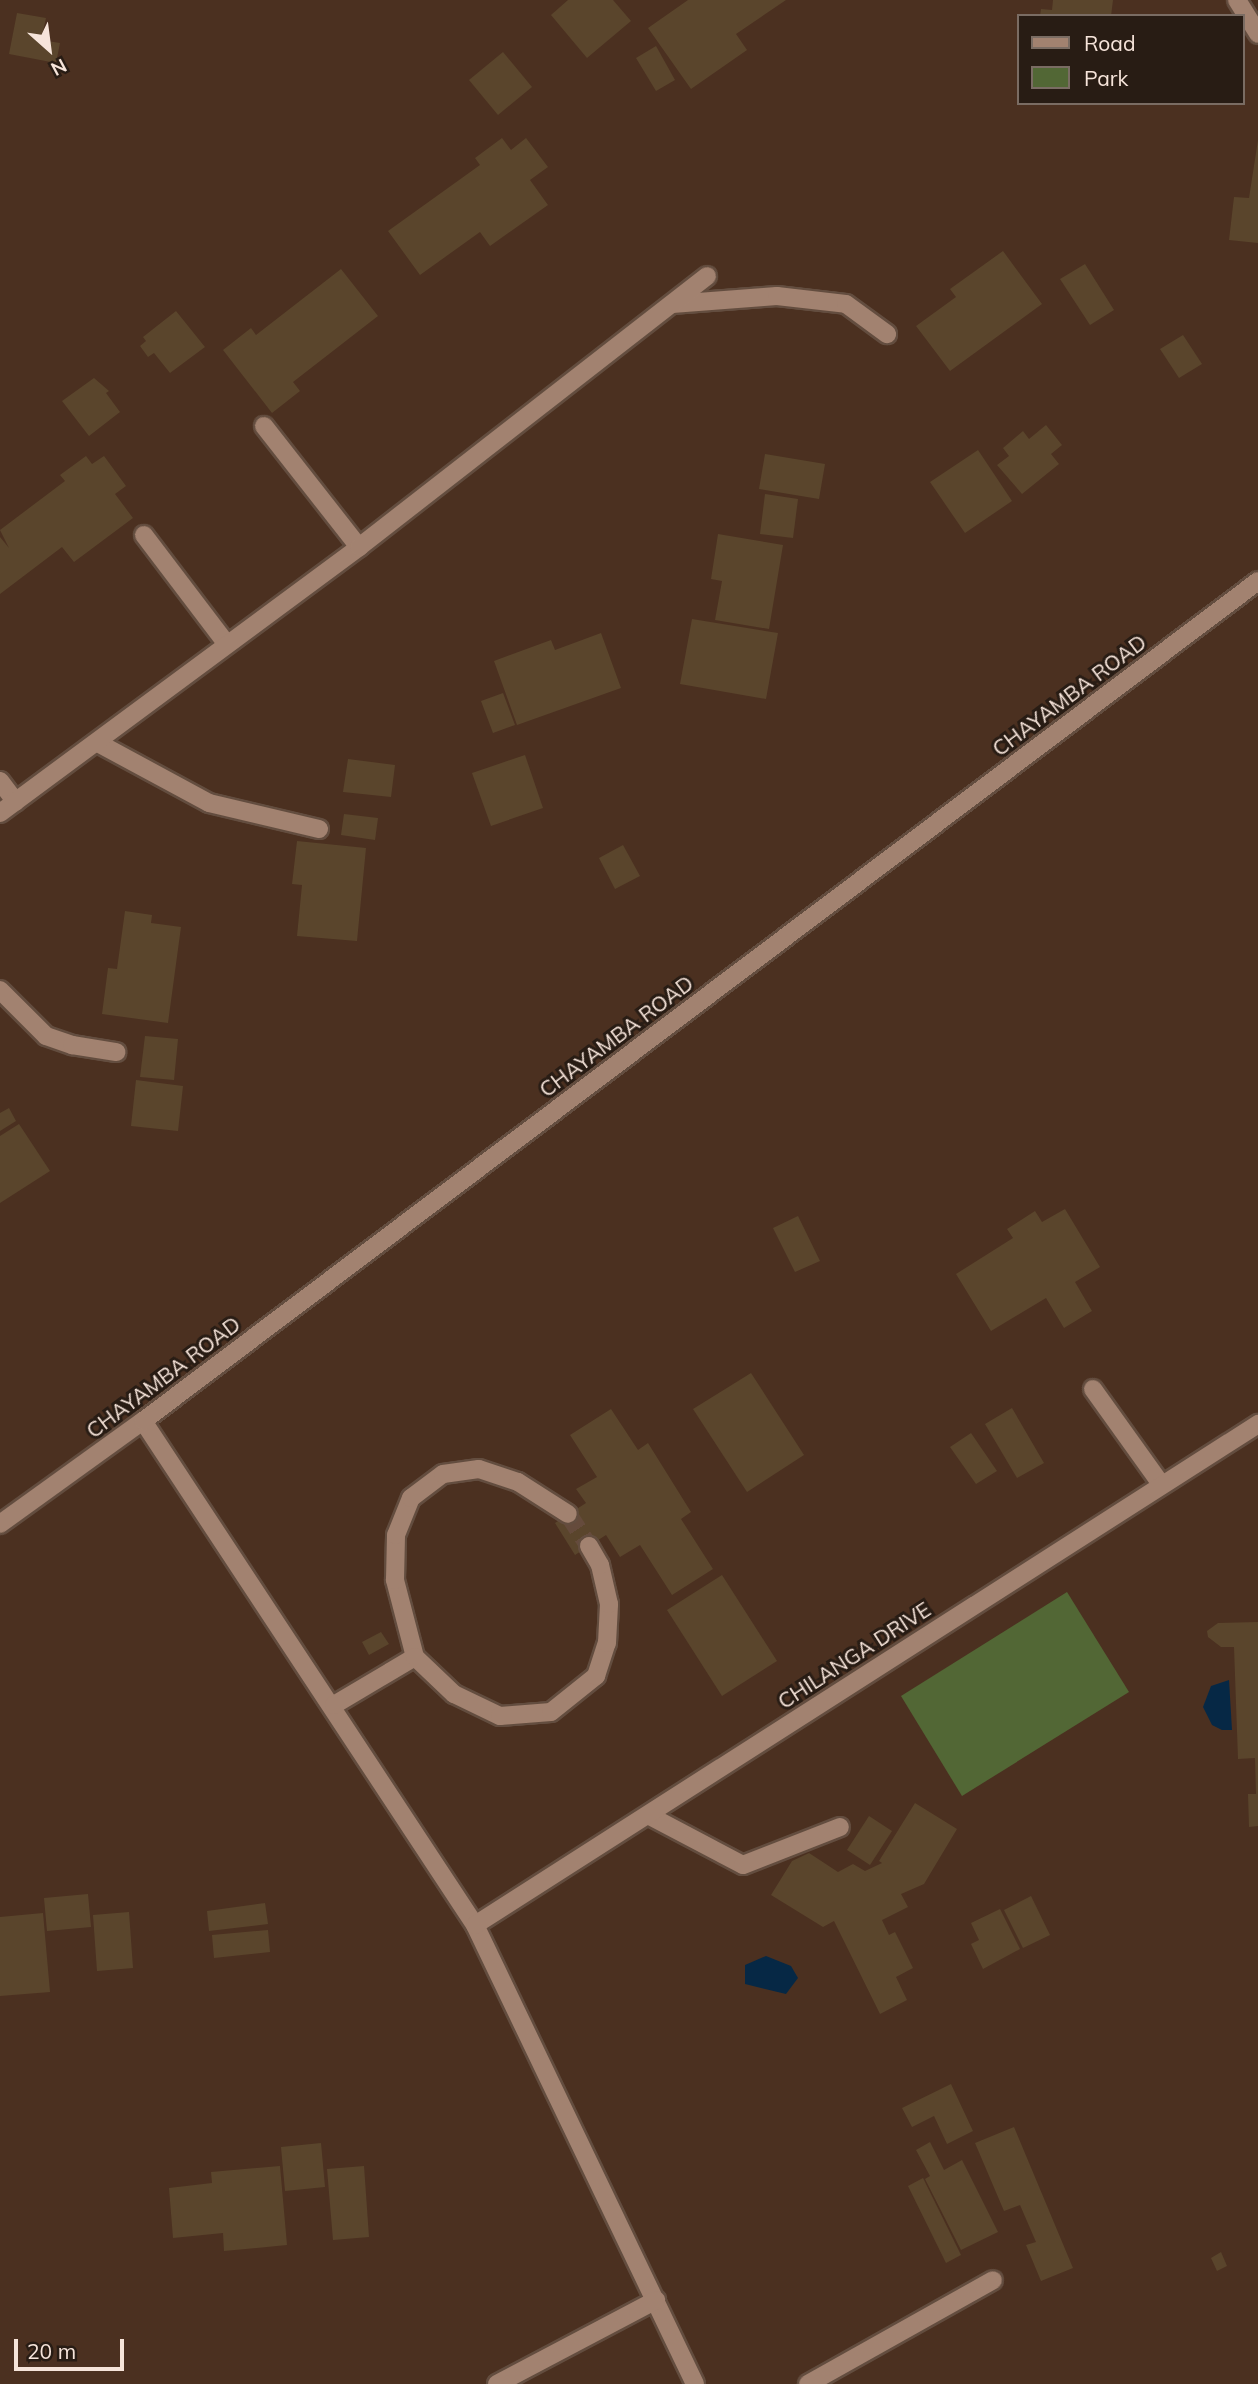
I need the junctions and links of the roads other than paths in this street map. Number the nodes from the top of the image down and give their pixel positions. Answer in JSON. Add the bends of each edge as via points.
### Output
{"nodes":[{"id":1,"x":1237,"y":0,"type":"edge"},
{"id":2,"x":1258,"y":34,"type":"edge"},
{"id":3,"x":707,"y":276,"type":"dead end"},
{"id":4,"x":673,"y":304,"type":"junction"},
{"id":5,"x":887,"y":334,"type":"dead end"},
{"id":6,"x":264,"y":426,"type":"dead end"},
{"id":7,"x":144,"y":535,"type":"dead end"},
{"id":8,"x":359,"y":547,"type":"junction"},
{"id":9,"x":1258,"y":581,"type":"edge"},
{"id":10,"x":226,"y":643,"type":"junction"},
{"id":11,"x":98,"y":743,"type":"junction"},
{"id":12,"x":0,"y":781,"type":"edge"},
{"id":13,"x":16,"y":802,"type":"junction"},
{"id":14,"x":0,"y":813,"type":"edge"},
{"id":15,"x":319,"y":829,"type":"dead end"},
{"id":16,"x":0,"y":990,"type":"edge"},
{"id":17,"x":116,"y":1052,"type":"dead end"},
{"id":18,"x":1093,"y":1389,"type":"dead end"},
{"id":19,"x":143,"y":1421,"type":"junction"},
{"id":20,"x":1258,"y":1424,"type":"edge"},
{"id":21,"x":1161,"y":1484,"type":"junction"},
{"id":22,"x":568,"y":1514,"type":"tunnel mouth"},
{"id":23,"x":0,"y":1524,"type":"edge"},
{"id":24,"x":589,"y":1546,"type":"tunnel mouth"},
{"id":25,"x":415,"y":1657,"type":"junction"},
{"id":26,"x":334,"y":1705,"type":"junction"},
{"id":27,"x":648,"y":1815,"type":"junction"},
{"id":28,"x":840,"y":1827,"type":"dead end"},
{"id":29,"x":475,"y":1925,"type":"junction"},
{"id":30,"x":993,"y":2280,"type":"dead end"},
{"id":31,"x":656,"y":2300,"type":"junction"},
{"id":32,"x":497,"y":2384,"type":"edge"},
{"id":33,"x":695,"y":2384,"type":"edge"},
{"id":34,"x":808,"y":2384,"type":"edge"}],
"edges":[{"from":1,"to":2,"type":"street"},
{"from":3,"to":4,"type":"street"},
{"from":4,"to":5,"type":"street","via":[[777,296],[846,304]]},
{"from":4,"to":8,"type":"street"},
{"from":6,"to":8,"type":"street"},
{"from":7,"to":10,"type":"street"},
{"from":8,"to":10,"type":"street"},
{"from":9,"to":19,"type":"street","name":"CHAYAMBA ROAD"},
{"from":10,"to":11,"type":"street"},
{"from":11,"to":13,"type":"street"},
{"from":11,"to":15,"type":"street","via":[[209,803]]},
{"from":12,"to":13,"type":"street"},
{"from":13,"to":14,"type":"street"},
{"from":16,"to":17,"type":"street","via":[[46,1036]]},
{"from":18,"to":21,"type":"street"},
{"from":19,"to":23,"type":"street","name":"CHAYAMBA ROAD"},
{"from":19,"to":26,"type":"street"},
{"from":20,"to":21,"type":"street","name":"CHILANGA DRIVE"},
{"from":21,"to":27,"type":"street","name":"CHILANGA DRIVE"},
{"from":22,"to":25,"type":"street","via":[[518,1482],[479,1469],[443,1474],[411,1498],[396,1535],[395,1580]]},
{"from":24,"to":25,"type":"street","via":[[600,1565],[609,1604],[607,1643],[596,1676],[551,1712],[500,1716],[454,1694]]},
{"from":25,"to":26,"type":"street"},
{"from":26,"to":29,"type":"street"},
{"from":27,"to":28,"type":"street","via":[[743,1865]]},
{"from":27,"to":29,"type":"street","name":"CHILANGA DRIVE"},
{"from":29,"to":31,"type":"street"},
{"from":30,"to":34,"type":"street"},
{"from":31,"to":32,"type":"street"},
{"from":31,"to":33,"type":"street"}]}
